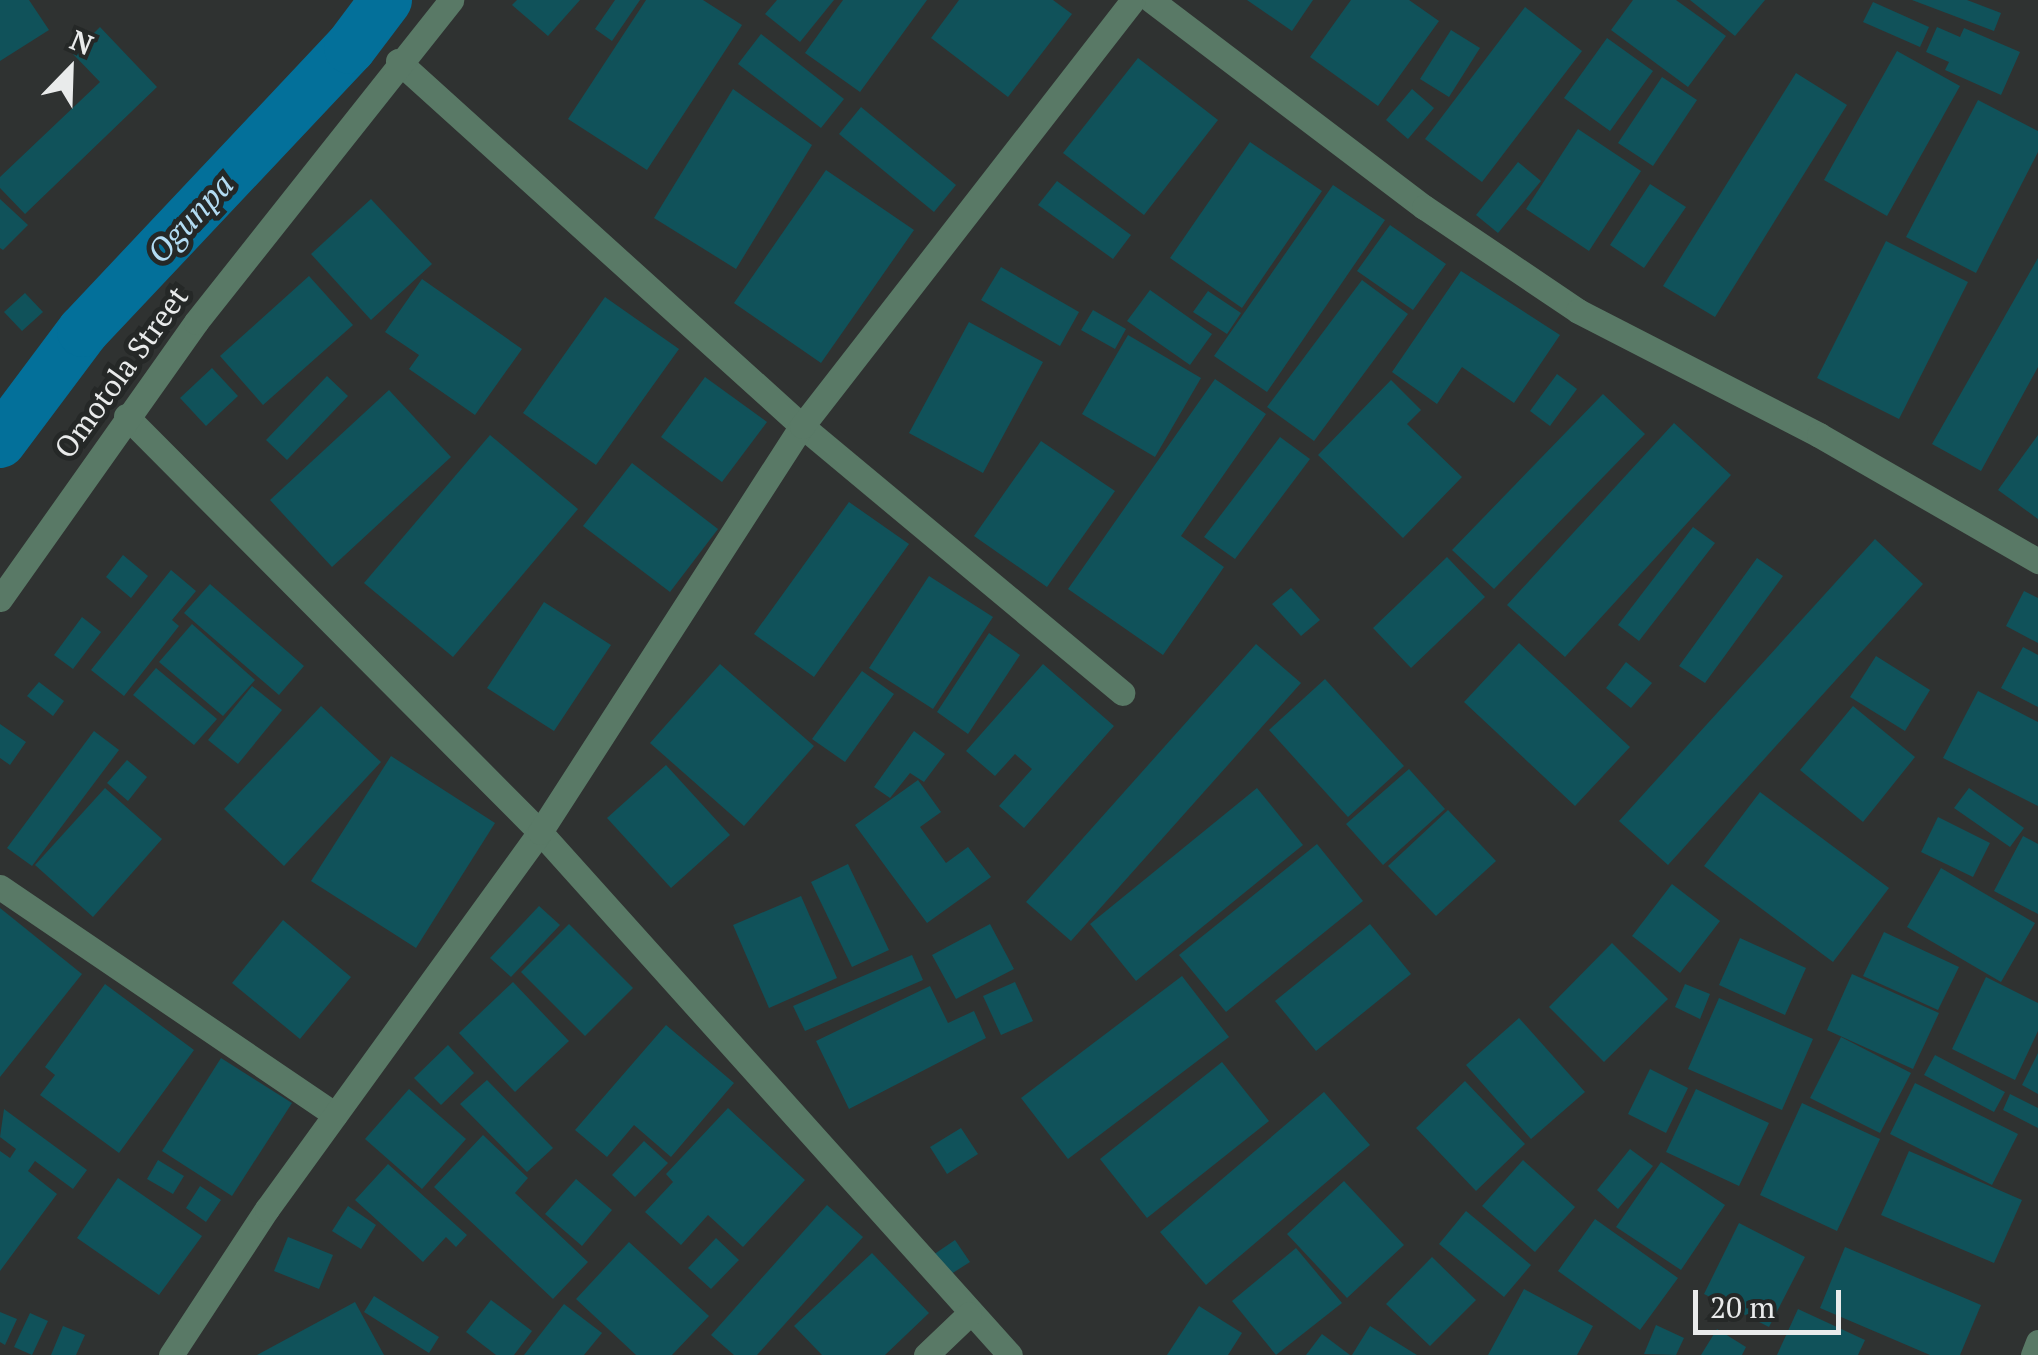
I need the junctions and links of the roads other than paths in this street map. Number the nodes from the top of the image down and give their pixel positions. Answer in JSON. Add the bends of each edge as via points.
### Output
{"nodes":[{"id":1,"x":450,"y":0,"type":"edge"},
{"id":2,"x":1133,"y":0,"type":"edge"},
{"id":3,"x":1150,"y":0,"type":"edge"},
{"id":4,"x":398,"y":61,"type":"junction"},
{"id":5,"x":126,"y":416,"type":"junction"},
{"id":6,"x":802,"y":426,"type":"junction"},
{"id":7,"x":2038,"y":561,"type":"edge"},
{"id":8,"x":0,"y":599,"type":"edge"},
{"id":9,"x":1122,"y":693,"type":"dead end"},
{"id":10,"x":540,"y":832,"type":"junction"},
{"id":11,"x":0,"y":886,"type":"edge"},
{"id":12,"x":335,"y":1115,"type":"junction"},
{"id":13,"x":969,"y":1314,"type":"junction"},
{"id":14,"x":2038,"y":1342,"type":"edge"},
{"id":15,"x":171,"y":1355,"type":"edge"},
{"id":16,"x":926,"y":1355,"type":"edge"},
{"id":17,"x":1010,"y":1355,"type":"edge"},
{"id":18,"x":2032,"y":1355,"type":"edge"}],
"edges":[{"from":1,"to":4,"type":"street","name":"Omotola Street"},
{"from":2,"to":6,"type":"street"},
{"from":3,"to":7,"type":"street","via":[[1424,207],[1578,311],[1819,434]]},
{"from":4,"to":5,"type":"street","name":"Omotola Street"},
{"from":4,"to":6,"type":"street"},
{"from":5,"to":8,"type":"street","name":"Omotola Street"},
{"from":5,"to":10,"type":"street"},
{"from":6,"to":9,"type":"street"},
{"from":6,"to":10,"type":"street"},
{"from":10,"to":12,"type":"street"},
{"from":10,"to":13,"type":"street"},
{"from":11,"to":12,"type":"street"},
{"from":12,"to":15,"type":"street"},
{"from":13,"to":16,"type":"street"},
{"from":13,"to":17,"type":"street"},
{"from":14,"to":18,"type":"street"}]}
